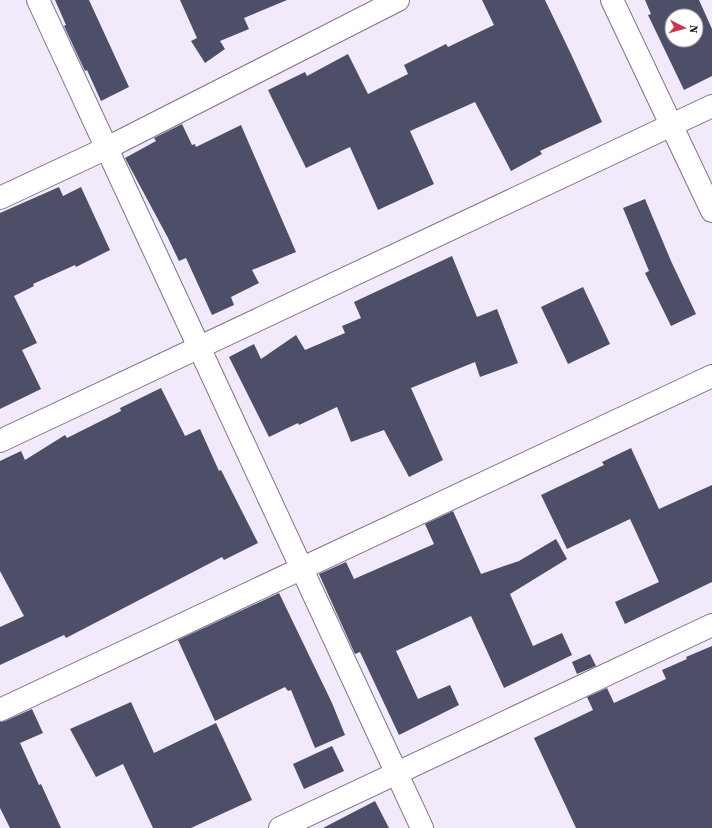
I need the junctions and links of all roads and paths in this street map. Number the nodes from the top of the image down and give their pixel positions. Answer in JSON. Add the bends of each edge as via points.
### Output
{"nodes":[{"id":1,"x":38,"y":0,"type":"edge"},
{"id":2,"x":398,"y":0,"type":"edge"},
{"id":3,"x":612,"y":0,"type":"edge"},
{"id":4,"x":712,"y":106,"type":"edge"},
{"id":5,"x":672,"y":125,"type":"junction"},
{"id":6,"x":107,"y":148,"type":"junction"},
{"id":7,"x":0,"y":198,"type":"edge"},
{"id":8,"x":712,"y":211,"type":"edge"},
{"id":9,"x":199,"y":348,"type":"junction"},
{"id":10,"x":712,"y":376,"type":"edge"},
{"id":11,"x":0,"y":441,"type":"edge"},
{"id":12,"x":302,"y":569,"type":"junction"},
{"id":13,"x":712,"y":625,"type":"edge"},
{"id":14,"x":0,"y":710,"type":"edge"},
{"id":15,"x":396,"y":773,"type":"junction"},
{"id":16,"x":280,"y":828,"type":"edge"},
{"id":17,"x":422,"y":828,"type":"edge"}],
"edges":[{"from":1,"to":6,"type":"street"},
{"from":2,"to":6,"type":"street"},
{"from":3,"to":5,"type":"street"},
{"from":4,"to":5,"type":"street"},
{"from":5,"to":8,"type":"street"},
{"from":5,"to":9,"type":"street"},
{"from":6,"to":7,"type":"street"},
{"from":6,"to":9,"type":"street"},
{"from":9,"to":11,"type":"street"},
{"from":9,"to":12,"type":"street"},
{"from":10,"to":12,"type":"street"},
{"from":12,"to":14,"type":"street"},
{"from":12,"to":15,"type":"street"},
{"from":13,"to":15,"type":"street"},
{"from":15,"to":16,"type":"street"},
{"from":15,"to":17,"type":"street"}]}
